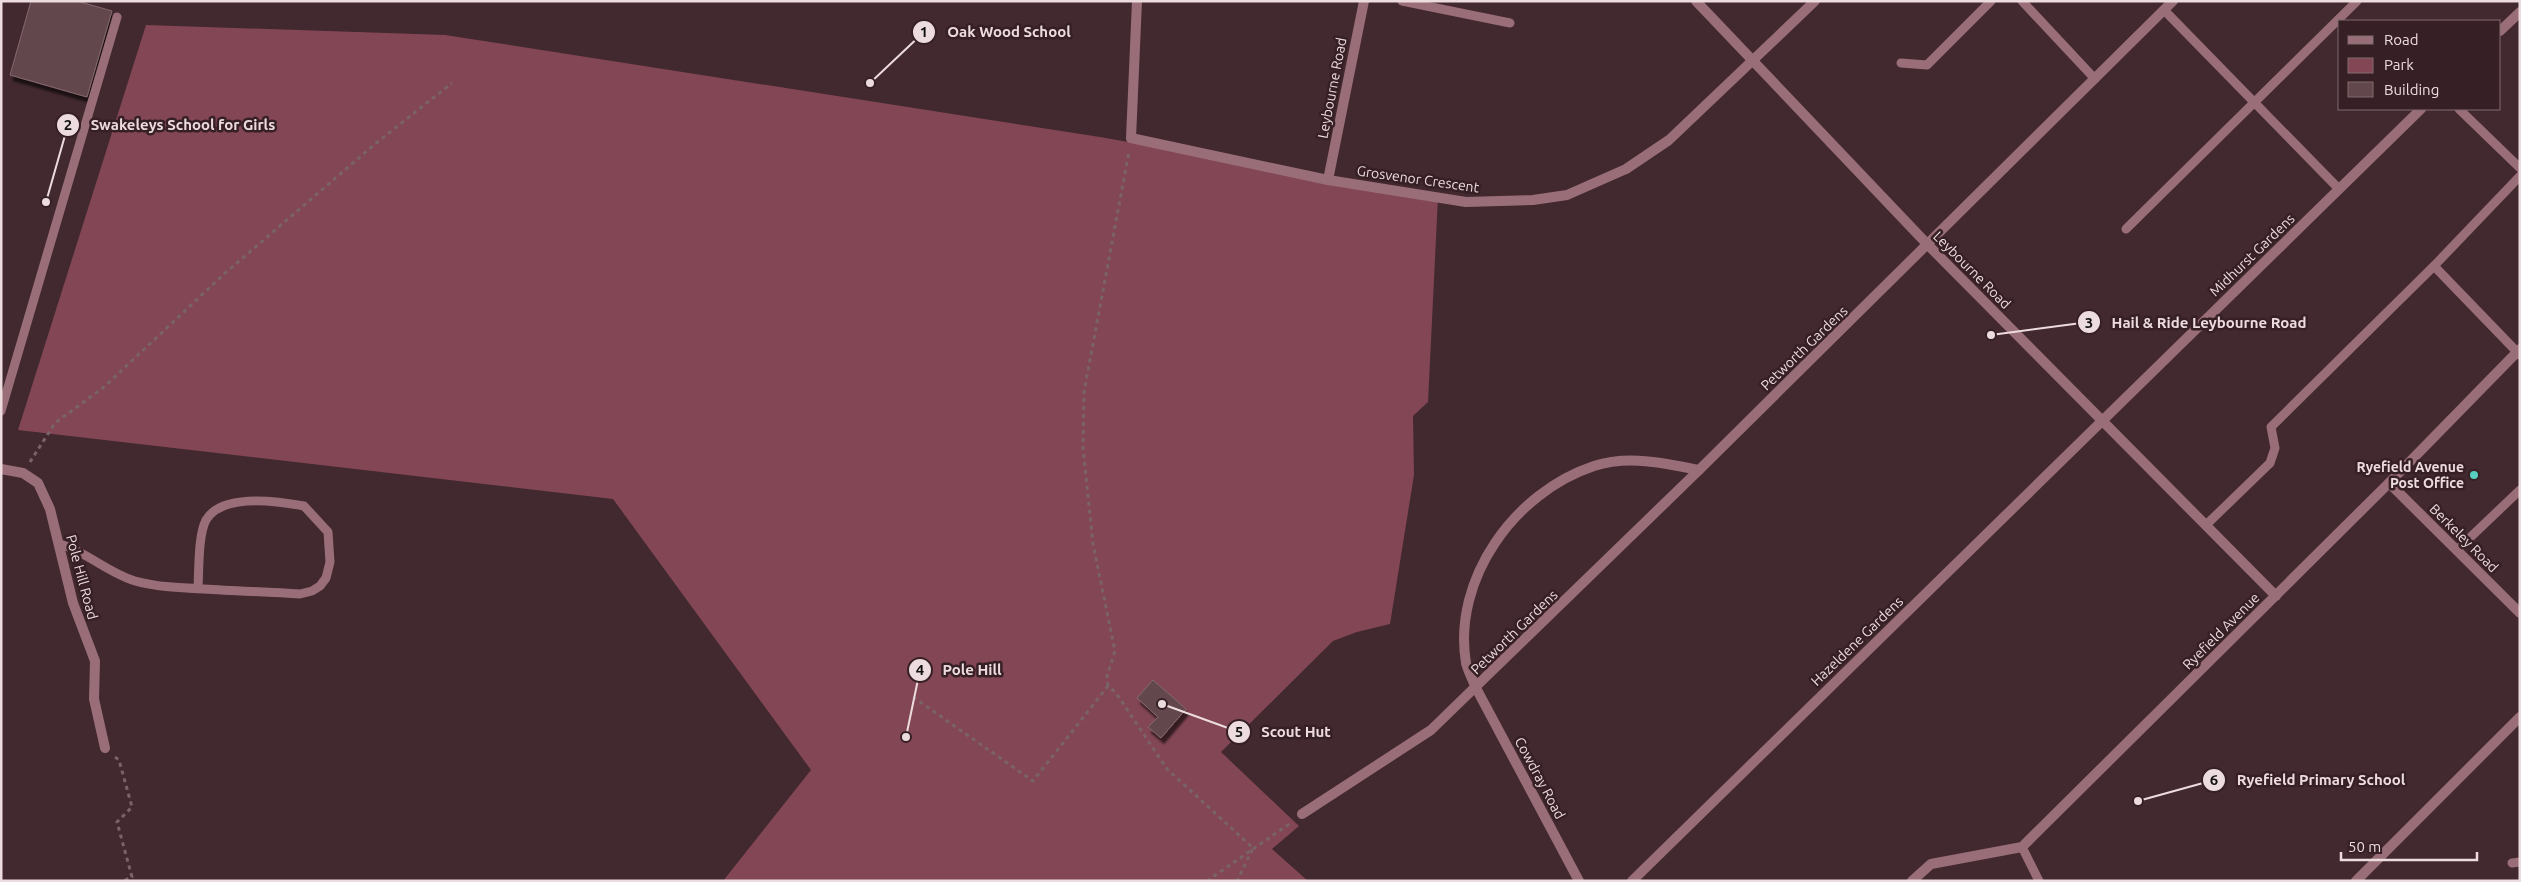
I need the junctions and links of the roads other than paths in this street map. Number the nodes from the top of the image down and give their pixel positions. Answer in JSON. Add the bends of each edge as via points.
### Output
{"nodes":[{"id":1,"x":1137,"y":1,"type":"edge"},
{"id":2,"x":1364,"y":1,"type":"edge"},
{"id":3,"x":1402,"y":1,"type":"edge"},
{"id":4,"x":1696,"y":1,"type":"edge"},
{"id":5,"x":1815,"y":1,"type":"edge"},
{"id":6,"x":1991,"y":1,"type":"edge"},
{"id":7,"x":2022,"y":1,"type":"edge"},
{"id":8,"x":2174,"y":1,"type":"edge"},
{"id":9,"x":2357,"y":1,"type":"edge"},
{"id":10,"x":2164,"y":10,"type":"junction"},
{"id":11,"x":2520,"y":12,"type":"edge"},
{"id":12,"x":117,"y":17,"type":"dead end"},
{"id":13,"x":1510,"y":23,"type":"dead end"},
{"id":14,"x":2501,"y":30,"type":"edge"},
{"id":15,"x":1754,"y":61,"type":"junction"},
{"id":16,"x":1901,"y":63,"type":"dead end"},
{"id":17,"x":2095,"y":79,"type":"junction"},
{"id":18,"x":2253,"y":102,"type":"junction"},
{"id":19,"x":2420,"y":110,"type":"edge"},
{"id":20,"x":2460,"y":110,"type":"edge"},
{"id":21,"x":2520,"y":168,"type":"edge"},
{"id":22,"x":2520,"y":176,"type":"edge"},
{"id":23,"x":1328,"y":180,"type":"junction"},
{"id":24,"x":2339,"y":189,"type":"junction"},
{"id":25,"x":2126,"y":229,"type":"dead end"},
{"id":26,"x":1928,"y":245,"type":"junction"},
{"id":27,"x":2434,"y":266,"type":"junction"},
{"id":28,"x":2519,"y":352,"type":"edge"},
{"id":29,"x":1,"y":411,"type":"edge"},
{"id":30,"x":2102,"y":422,"type":"junction"},
{"id":31,"x":1,"y":469,"type":"edge"},
{"id":32,"x":1699,"y":470,"type":"junction"},
{"id":33,"x":2389,"y":483,"type":"junction"},
{"id":34,"x":2520,"y":490,"type":"edge"},
{"id":35,"x":2206,"y":525,"type":"junction"},
{"id":36,"x":60,"y":544,"type":"junction"},
{"id":37,"x":2457,"y":550,"type":"junction"},
{"id":38,"x":198,"y":588,"type":"junction"},
{"id":39,"x":2276,"y":596,"type":"junction"},
{"id":40,"x":2520,"y":613,"type":"edge"},
{"id":41,"x":1476,"y":688,"type":"junction"},
{"id":42,"x":2520,"y":717,"type":"edge"},
{"id":43,"x":105,"y":748,"type":"road end"},
{"id":44,"x":1302,"y":814,"type":"road end"},
{"id":45,"x":2022,"y":847,"type":"junction"},
{"id":46,"x":1579,"y":881,"type":"edge"},
{"id":47,"x":1632,"y":881,"type":"edge"},
{"id":48,"x":1912,"y":881,"type":"edge"},
{"id":49,"x":2039,"y":881,"type":"edge"},
{"id":50,"x":2356,"y":881,"type":"edge"}],
"edges":[{"from":1,"to":23,"type":"street","name":"Grosvenor Crescent","via":[[1132,138]]},
{"from":2,"to":23,"type":"street","name":"Leybourne Road"},
{"from":3,"to":13,"type":"lane"},
{"from":4,"to":15,"type":"street","name":"Leybourne Road"},
{"from":5,"to":15,"type":"street","name":"Grosvenor Crescent"},
{"from":6,"to":16,"type":"lane","via":[[1927,65]]},
{"from":7,"to":17,"type":"lane"},
{"from":8,"to":10,"type":"street"},
{"from":9,"to":18,"type":"lane"},
{"from":10,"to":17,"type":"street"},
{"from":10,"to":18,"type":"lane"},
{"from":11,"to":14,"type":"street"},
{"from":12,"to":29,"type":"lane"},
{"from":15,"to":23,"type":"street","name":"Grosvenor Crescent","via":[[1669,140],[1626,169],[1567,195],[1534,200],[1466,202]]},
{"from":15,"to":26,"type":"street","name":"Leybourne Road"},
{"from":17,"to":26,"type":"street"},
{"from":18,"to":24,"type":"lane"},
{"from":18,"to":25,"type":"lane"},
{"from":19,"to":24,"type":"street","name":"Midhurst Gardens"},
{"from":20,"to":21,"type":"lane"},
{"from":22,"to":27,"type":"lane"},
{"from":24,"to":30,"type":"street","name":"Midhurst Gardens"},
{"from":26,"to":30,"type":"street","name":"Leybourne Road"},
{"from":26,"to":32,"type":"street","name":"Petworth Gardens"},
{"from":27,"to":28,"type":"lane"},
{"from":27,"to":35,"type":"lane","via":[[2271,427],[2275,448],[2270,463]]},
{"from":28,"to":33,"type":"street","name":"Ryefield Avenue"},
{"from":30,"to":35,"type":"street","name":"Leybourne Road"},
{"from":30,"to":47,"type":"street","name":"Hazeldene Gardens"},
{"from":31,"to":36,"type":"street","name":"Pole Hill Road","via":[[23,473],[38,483]]},
{"from":32,"to":41,"type":"street","name":"Petworth Gardens"},
{"from":32,"to":41,"type":"street","name":"Petworth Gardens","via":[[1660,462],[1627,461],[1595,466],[1569,476],[1519,514],[1497,538],[1481,566],[1468,601],[1464,634],[1466,665]]},
{"from":33,"to":37,"type":"street","name":"Berkeley Road"},
{"from":33,"to":39,"type":"street","name":"Ryefield Avenue"},
{"from":34,"to":37,"type":"lane"},
{"from":35,"to":39,"type":"street","name":"Leybourne Road"},
{"from":36,"to":38,"type":"lane","via":[[77,549],[99,564],[135,581]]},
{"from":36,"to":43,"type":"street","name":"Pole Hill Road","via":[[75,610],[95,660],[94,698]]},
{"from":37,"to":40,"type":"street","name":"Berkeley Road"},
{"from":38,"to":38,"type":"lane","via":[[300,594],[312,591],[326,578],[330,562],[328,532],[304,506],[239,501],[218,508],[206,519],[203,529]]},
{"from":39,"to":45,"type":"street","name":"Ryefield Avenue"},
{"from":41,"to":44,"type":"street","name":"Petworth Gardens","via":[[1431,730]]},
{"from":41,"to":46,"type":"street","name":"Cowdray Road"},
{"from":42,"to":50,"type":"street"},
{"from":45,"to":48,"type":"street","via":[[1931,864]]},
{"from":45,"to":49,"type":"lane"}]}
